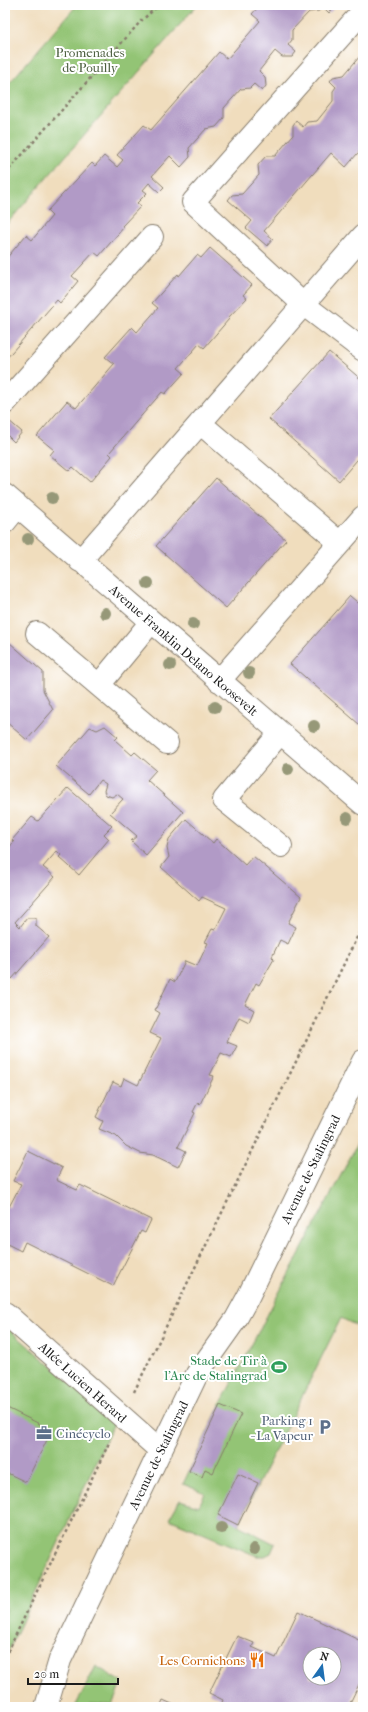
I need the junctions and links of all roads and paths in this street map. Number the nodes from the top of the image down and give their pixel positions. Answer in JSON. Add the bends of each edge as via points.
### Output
{"nodes":[{"id":1,"x":159,"y":5,"type":"edge"},
{"id":2,"x":363,"y":11,"type":"edge"},
{"id":3,"x":5,"y":174,"type":"edge"},
{"id":4,"x":363,"y":236,"type":"edge"},
{"id":5,"x":152,"y":237,"type":"dead end"},
{"id":6,"x":303,"y":304,"type":"junction"},
{"id":7,"x":363,"y":350,"type":"edge"},
{"id":8,"x":5,"y":403,"type":"edge"},
{"id":9,"x":200,"y":423,"type":"junction"},
{"id":10,"x":9,"y":508,"type":"edge"},
{"id":11,"x":363,"y":517,"type":"edge"},
{"id":12,"x":340,"y":543,"type":"junction"},
{"id":13,"x":80,"y":561,"type":"junction"},
{"id":14,"x":151,"y":622,"type":"junction"},
{"id":15,"x":37,"y":633,"type":"dead end"},
{"id":16,"x":218,"y":681,"type":"junction"},
{"id":17,"x":99,"y":686,"type":"junction"},
{"id":18,"x":280,"y":733,"type":"junction"},
{"id":19,"x":167,"y":743,"type":"dead end"},
{"id":20,"x":363,"y":804,"type":"edge"},
{"id":21,"x":281,"y":846,"type":"dead end"},
{"id":22,"x":363,"y":925,"type":"edge"},
{"id":23,"x":363,"y":1061,"type":"edge"},
{"id":24,"x":5,"y":1312,"type":"edge"},
{"id":25,"x":122,"y":1416,"type":"junction"},
{"id":26,"x":161,"y":1451,"type":"junction"},
{"id":27,"x":5,"y":1657,"type":"edge"},
{"id":28,"x":46,"y":1707,"type":"edge"}],
"edges":[{"from":1,"to":3,"type":"path","via":[[141,21]]},
{"from":2,"to":6,"type":"street","via":[[193,202]]},
{"from":4,"to":6,"type":"street"},
{"from":5,"to":8,"type":"street"},
{"from":6,"to":7,"type":"street"},
{"from":6,"to":9,"type":"street"},
{"from":9,"to":12,"type":"street"},
{"from":9,"to":13,"type":"street"},
{"from":10,"to":13,"type":"street","name":"Avenue Franklin Delano Roosevelt"},
{"from":11,"to":12,"type":"street"},
{"from":12,"to":16,"type":"street"},
{"from":13,"to":14,"type":"street","name":"Avenue Franklin Delano Roosevelt"},
{"from":14,"to":16,"type":"street","name":"Avenue Franklin Delano Roosevelt"},
{"from":14,"to":17,"type":"street"},
{"from":15,"to":17,"type":"street"},
{"from":16,"to":18,"type":"street","name":"Avenue Franklin Delano Roosevelt"},
{"from":17,"to":19,"type":"street"},
{"from":18,"to":20,"type":"street","name":"Avenue Franklin Delano Roosevelt"},
{"from":18,"to":21,"type":"street","via":[[224,800]]},
{"from":22,"to":25,"type":"path"},
{"from":23,"to":26,"type":"street","name":"Avenue de Stalingrad","via":[[248,1297],[198,1374]]},
{"from":24,"to":25,"type":"street","name":"Allée Lucien Herard"},
{"from":25,"to":26,"type":"street","name":"Allée Lucien Herard"},
{"from":25,"to":27,"type":"path"},
{"from":26,"to":28,"type":"street","name":"Avenue de Stalingrad","via":[[60,1660]]}]}
